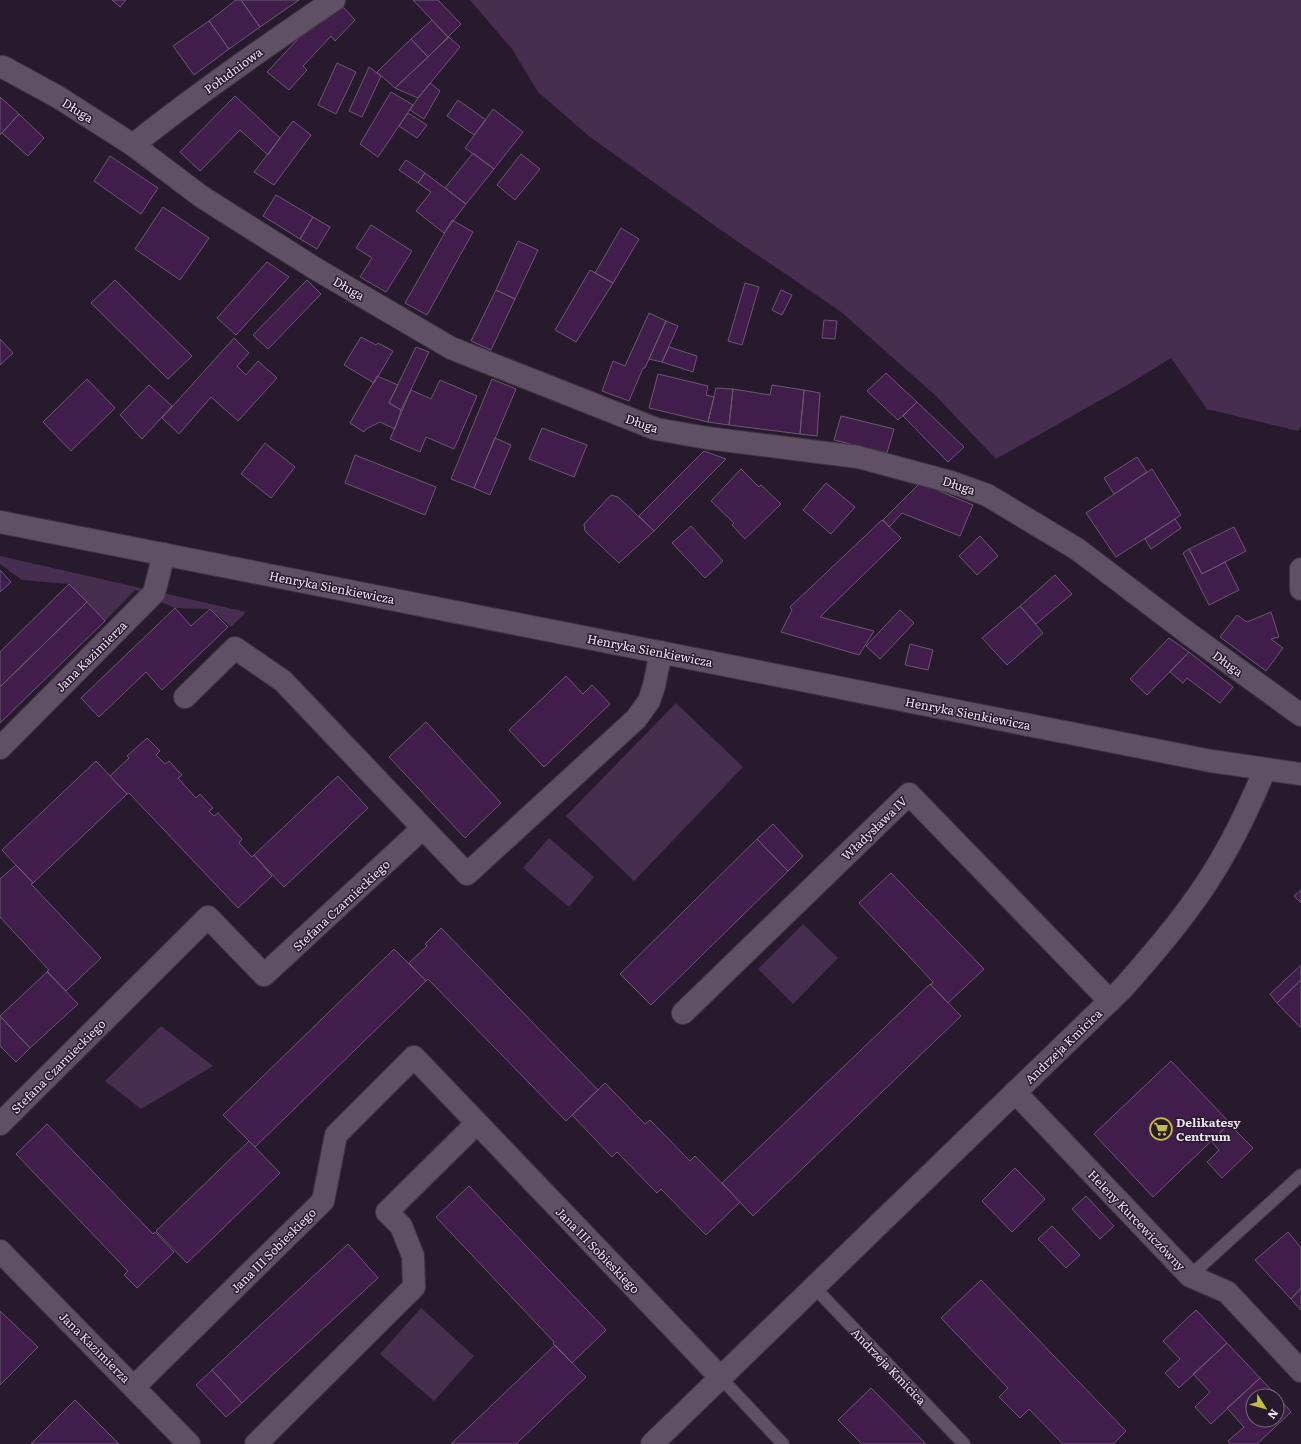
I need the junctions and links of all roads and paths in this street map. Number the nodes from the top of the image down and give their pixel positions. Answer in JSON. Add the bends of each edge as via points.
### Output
{"nodes":[{"id":1,"x":334,"y":0,"type":"edge"},
{"id":2,"x":0,"y":67,"type":"edge"},
{"id":3,"x":133,"y":145,"type":"junction"},
{"id":4,"x":0,"y":522,"type":"edge"},
{"id":5,"x":164,"y":554,"type":"junction"},
{"id":6,"x":1301,"y":570,"type":"edge"},
{"id":7,"x":1301,"y":589,"type":"edge"},
{"id":8,"x":661,"y":652,"type":"junction"},
{"id":9,"x":185,"y":697,"type":"dead end"},
{"id":10,"x":1301,"y":716,"type":"edge"},
{"id":11,"x":0,"y":748,"type":"edge"},
{"id":12,"x":1265,"y":769,"type":"junction"},
{"id":13,"x":1301,"y":774,"type":"edge"},
{"id":14,"x":423,"y":828,"type":"junction"},
{"id":15,"x":1110,"y":1001,"type":"junction"},
{"id":16,"x":683,"y":1013,"type":"dead end"},
{"id":17,"x":1015,"y":1092,"type":"junction"},
{"id":18,"x":477,"y":1122,"type":"junction"},
{"id":19,"x":0,"y":1124,"type":"edge"},
{"id":20,"x":1301,"y":1175,"type":"edge"},
{"id":21,"x":0,"y":1251,"type":"edge"},
{"id":22,"x":1190,"y":1276,"type":"junction"},
{"id":23,"x":814,"y":1287,"type":"junction"},
{"id":24,"x":1301,"y":1371,"type":"edge"},
{"id":25,"x":720,"y":1377,"type":"junction"},
{"id":26,"x":134,"y":1387,"type":"junction"},
{"id":27,"x":189,"y":1444,"type":"edge"},
{"id":28,"x":256,"y":1444,"type":"edge"},
{"id":29,"x":652,"y":1444,"type":"edge"},
{"id":30,"x":783,"y":1444,"type":"edge"},
{"id":31,"x":964,"y":1444,"type":"edge"}],
"edges":[{"from":1,"to":3,"type":"street","name":"Południowa","via":[[192,99]]},
{"from":2,"to":3,"type":"street","name":"Długa","via":[[58,97]]},
{"from":3,"to":10,"type":"street","name":"Długa","via":[[202,197],[316,269],[451,348],[656,430],[858,457],[951,482],[987,495],[1077,549]]},
{"from":4,"to":5,"type":"street","name":"Henryka Sienkiewicza"},
{"from":5,"to":8,"type":"street","name":"Henryka Sienkiewicza"},
{"from":5,"to":11,"type":"street","name":"Jana Kazimierza","via":[[154,593]]},
{"from":6,"to":7,"type":"street"},
{"from":8,"to":12,"type":"street","name":"Henryka Sienkiewicza","via":[[1211,761]]},
{"from":8,"to":14,"type":"street","via":[[649,701],[636,719],[467,874]]},
{"from":9,"to":14,"type":"street","via":[[235,648],[283,681]]},
{"from":12,"to":13,"type":"street","name":"Henryka Sienkiewicza"},
{"from":12,"to":15,"type":"street","name":"Andrzeja Kmicica","via":[[1239,827],[1190,907],[1153,954]]},
{"from":14,"to":19,"type":"street","name":"Stefana Czarnieckiego","via":[[264,975],[208,917]]},
{"from":15,"to":16,"type":"street","name":"Władysława IV","via":[[909,794]]},
{"from":15,"to":17,"type":"street","name":"Andrzeja Kmicica"},
{"from":17,"to":22,"type":"street","name":"Heleny Kurcewiczówny"},
{"from":17,"to":23,"type":"street","name":"Andrzeja Kmicica"},
{"from":18,"to":25,"type":"street","name":"Jana III Sobieskiego"},
{"from":18,"to":26,"type":"street","name":"Jana III Sobieskiego","via":[[414,1056],[336,1134],[323,1201]]},
{"from":18,"to":28,"type":"street","via":[[387,1212],[401,1226],[413,1256],[414,1287]]},
{"from":20,"to":22,"type":"lane"},
{"from":21,"to":26,"type":"street","name":"Jana Kazimierza"},
{"from":22,"to":24,"type":"street","name":"Heleny Kurcewiczówny","via":[[1227,1292]]},
{"from":23,"to":25,"type":"street","name":"Andrzeja Kmicica"},
{"from":23,"to":31,"type":"lane","name":"Andrzeja Kmicica"},
{"from":25,"to":29,"type":"street","name":"Andrzeja Kmicica"},
{"from":25,"to":30,"type":"lane"},
{"from":26,"to":27,"type":"street","name":"Jana Kazimierza"}]}
